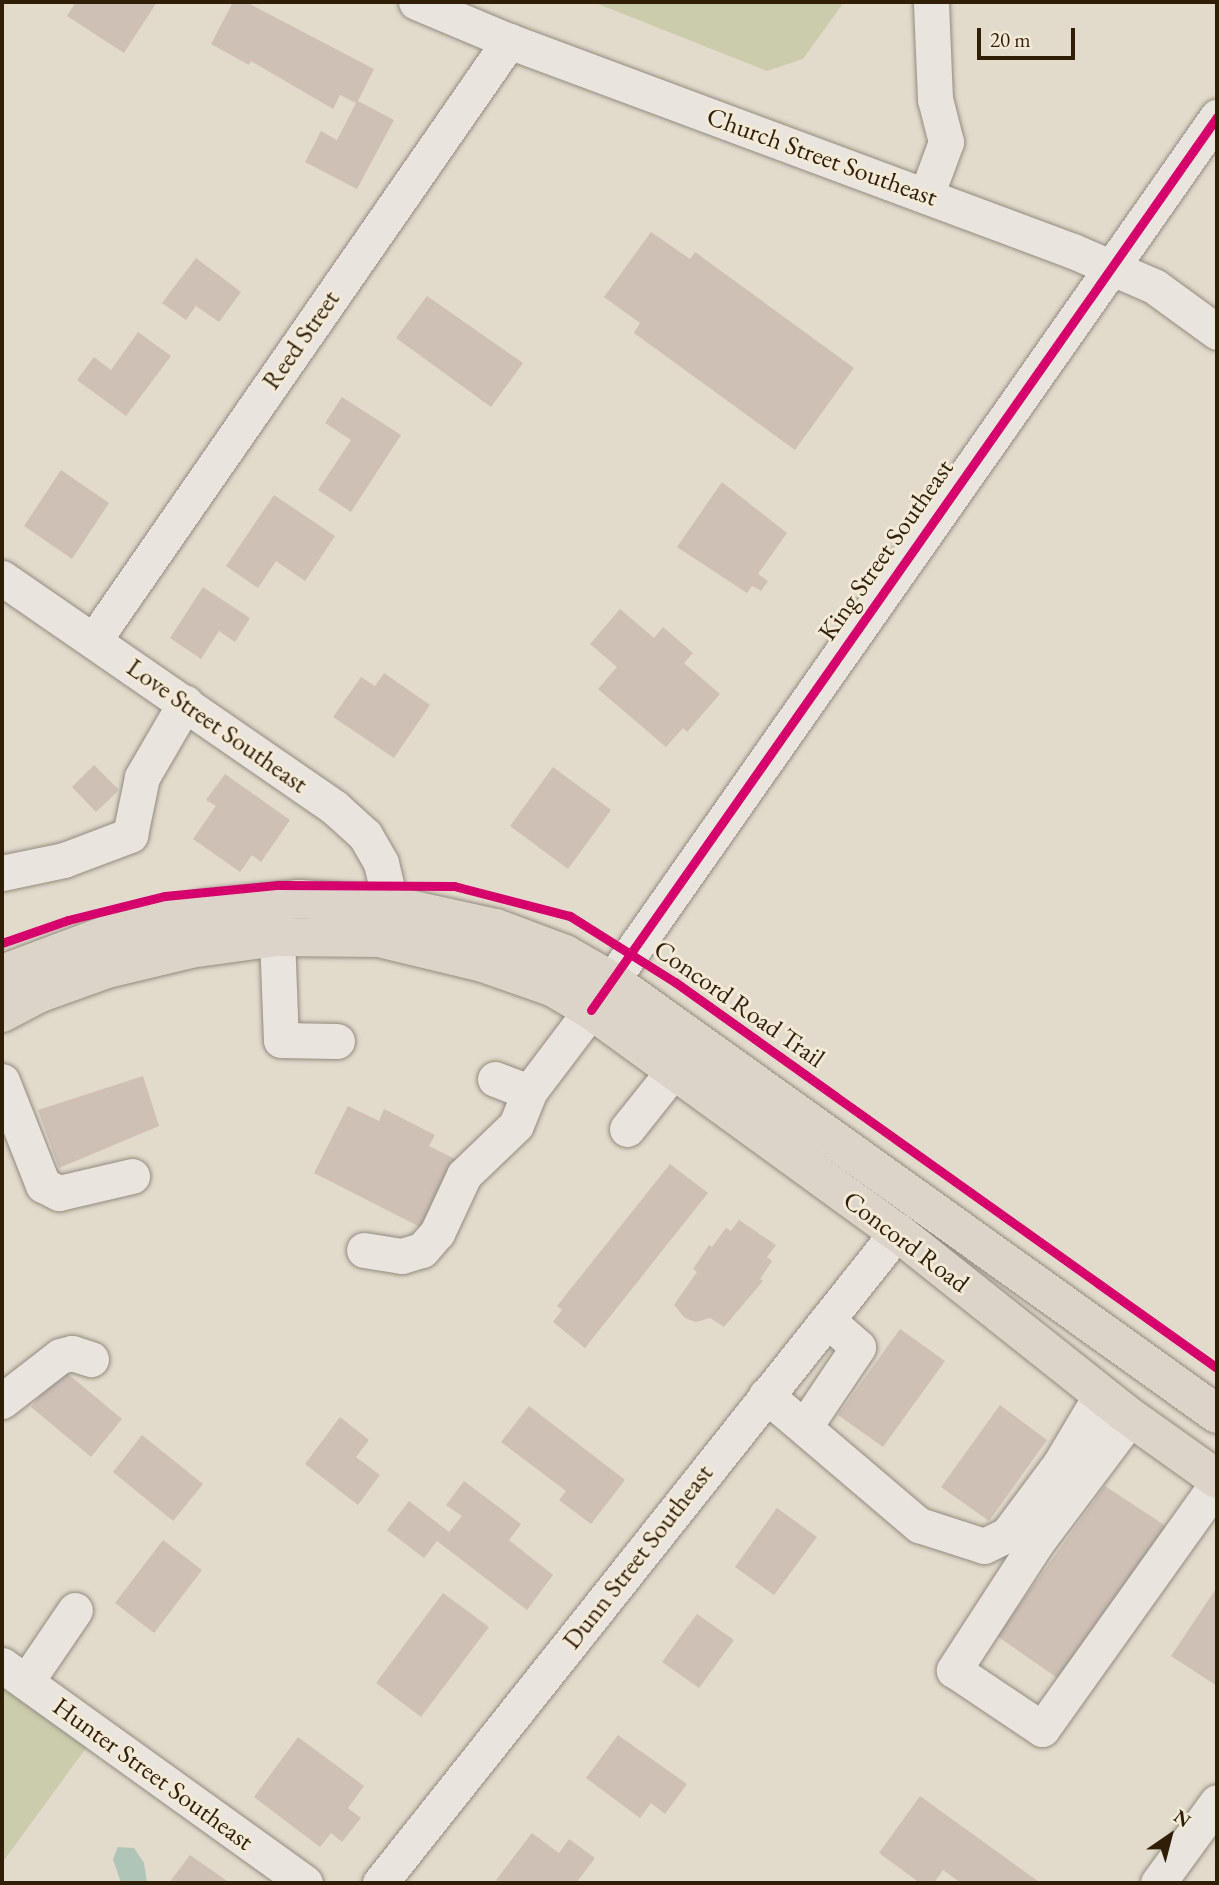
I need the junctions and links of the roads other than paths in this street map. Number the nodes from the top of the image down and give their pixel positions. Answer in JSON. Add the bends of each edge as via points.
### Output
{"nodes":[{"id":1,"x":416,"y":2,"type":"edge"},
{"id":2,"x":931,"y":2,"type":"edge"},
{"id":3,"x":509,"y":41,"type":"junction"},
{"id":4,"x":1217,"y":117,"type":"edge"},
{"id":5,"x":926,"y":196,"type":"junction"},
{"id":6,"x":1114,"y":268,"type":"junction"},
{"id":7,"x":1217,"y":332,"type":"edge"},
{"id":8,"x":2,"y":578,"type":"edge"},
{"id":9,"x":94,"y":640,"type":"junction"},
{"id":10,"x":186,"y":703,"type":"junction"},
{"id":11,"x":2,"y":873,"type":"edge"},
{"id":12,"x":391,"y":905,"type":"junction"},
{"id":13,"x":277,"y":937,"type":"junction"},
{"id":14,"x":2,"y":974,"type":"edge"},
{"id":15,"x":601,"y":995,"type":"junction"},
{"id":16,"x":2,"y":1013,"type":"edge"},
{"id":17,"x":337,"y":1041,"type":"dead end"},
{"id":18,"x":674,"y":1070,"type":"junction"},
{"id":19,"x":495,"y":1079,"type":"dead end"},
{"id":20,"x":2,"y":1081,"type":"edge"},
{"id":21,"x":529,"y":1092,"type":"junction"},
{"id":22,"x":627,"y":1129,"type":"dead end"},
{"id":23,"x":132,"y":1176,"type":"dead end"},
{"id":24,"x":897,"y":1231,"type":"junction"},
{"id":25,"x":364,"y":1250,"type":"dead end"},
{"id":26,"x":827,"y":1320,"type":"junction"},
{"id":27,"x":91,"y":1359,"type":"dead end"},
{"id":28,"x":766,"y":1395,"type":"junction"},
{"id":29,"x":1101,"y":1395,"type":"junction"},
{"id":30,"x":2,"y":1401,"type":"edge"},
{"id":31,"x":1217,"y":1414,"type":"edge"},
{"id":32,"x":1130,"y":1418,"type":"junction"},
{"id":33,"x":805,"y":1426,"type":"junction"},
{"id":34,"x":1217,"y":1481,"type":"edge"},
{"id":35,"x":75,"y":1610,"type":"dead end"},
{"id":36,"x":14,"y":1673,"type":"edge"},
{"id":37,"x":1217,"y":1802,"type":"edge"},
{"id":38,"x":304,"y":1883,"type":"edge"},
{"id":39,"x":380,"y":1883,"type":"edge"},
{"id":40,"x":1158,"y":1883,"type":"edge"}],
"edges":[{"from":1,"to":3,"type":"street","name":"Church Street Southeast"},
{"from":2,"to":5,"type":"street","via":[[935,99],[946,142]]},
{"from":3,"to":5,"type":"street","name":"Church Street Southeast"},
{"from":3,"to":9,"type":"street","name":"Reed Street"},
{"from":4,"to":6,"type":"street","name":"King Street Southeast"},
{"from":5,"to":6,"type":"street","name":"Church Street Southeast"},
{"from":6,"to":7,"type":"street","name":"Church Street Southeast","via":[[1154,286]]},
{"from":6,"to":15,"type":"street","name":"King Street Southeast"},
{"from":8,"to":9,"type":"street","name":"Love Street Southeast"},
{"from":9,"to":10,"type":"street","name":"Love Street Southeast"},
{"from":10,"to":11,"type":"street","via":[[142,777],[130,835],[64,860]]},
{"from":10,"to":12,"type":"street","name":"Love Street Southeast","via":[[365,835],[381,863]]},
{"from":12,"to":14,"type":"main road","via":[[299,899],[205,909],[122,929]]},
{"from":12,"to":15,"type":"main road","via":[[496,928],[565,954]]},
{"from":13,"to":15,"type":"main road","via":[[392,941],[483,962],[554,988]]},
{"from":13,"to":16,"type":"main road","via":[[190,949],[107,968]]},
{"from":13,"to":17,"type":"street","via":[[281,1040]]},
{"from":15,"to":18,"type":"main road","name":"Concord Road"},
{"from":15,"to":21,"type":"street","name":"King Street Southeast"},
{"from":15,"to":31,"type":"main road","name":"Concord Road"},
{"from":18,"to":22,"type":"street"},
{"from":18,"to":24,"type":"main road","name":"Concord Road"},
{"from":19,"to":21,"type":"street"},
{"from":20,"to":23,"type":"street","via":[[43,1185],[59,1192]]},
{"from":21,"to":25,"type":"street","name":"King Street Southeast","via":[[516,1125],[464,1175],[437,1233],[422,1250],[402,1256]]},
{"from":24,"to":26,"type":"street","name":"Dunn Street Southeast"},
{"from":24,"to":29,"type":"main road","name":"Concord Road"},
{"from":26,"to":28,"type":"street","name":"Dunn Street Southeast"},
{"from":26,"to":33,"type":"street","via":[[858,1347]]},
{"from":27,"to":30,"type":"street","via":[[72,1353],[60,1356]]},
{"from":28,"to":33,"type":"street"},
{"from":28,"to":39,"type":"street","name":"Dunn Street Southeast"},
{"from":29,"to":32,"type":"main road","name":"Concord Road"},
{"from":29,"to":33,"type":"street","via":[[1060,1464],[1007,1535],[984,1546],[919,1525]]},
{"from":32,"to":34,"type":"main road","name":"Concord Road"},
{"from":32,"to":34,"type":"street","via":[[1037,1542],[954,1670],[1042,1729]]},
{"from":35,"to":36,"type":"street"},
{"from":36,"to":38,"type":"street","name":"Hunter Street Southeast"},
{"from":37,"to":40,"type":"street"}]}
